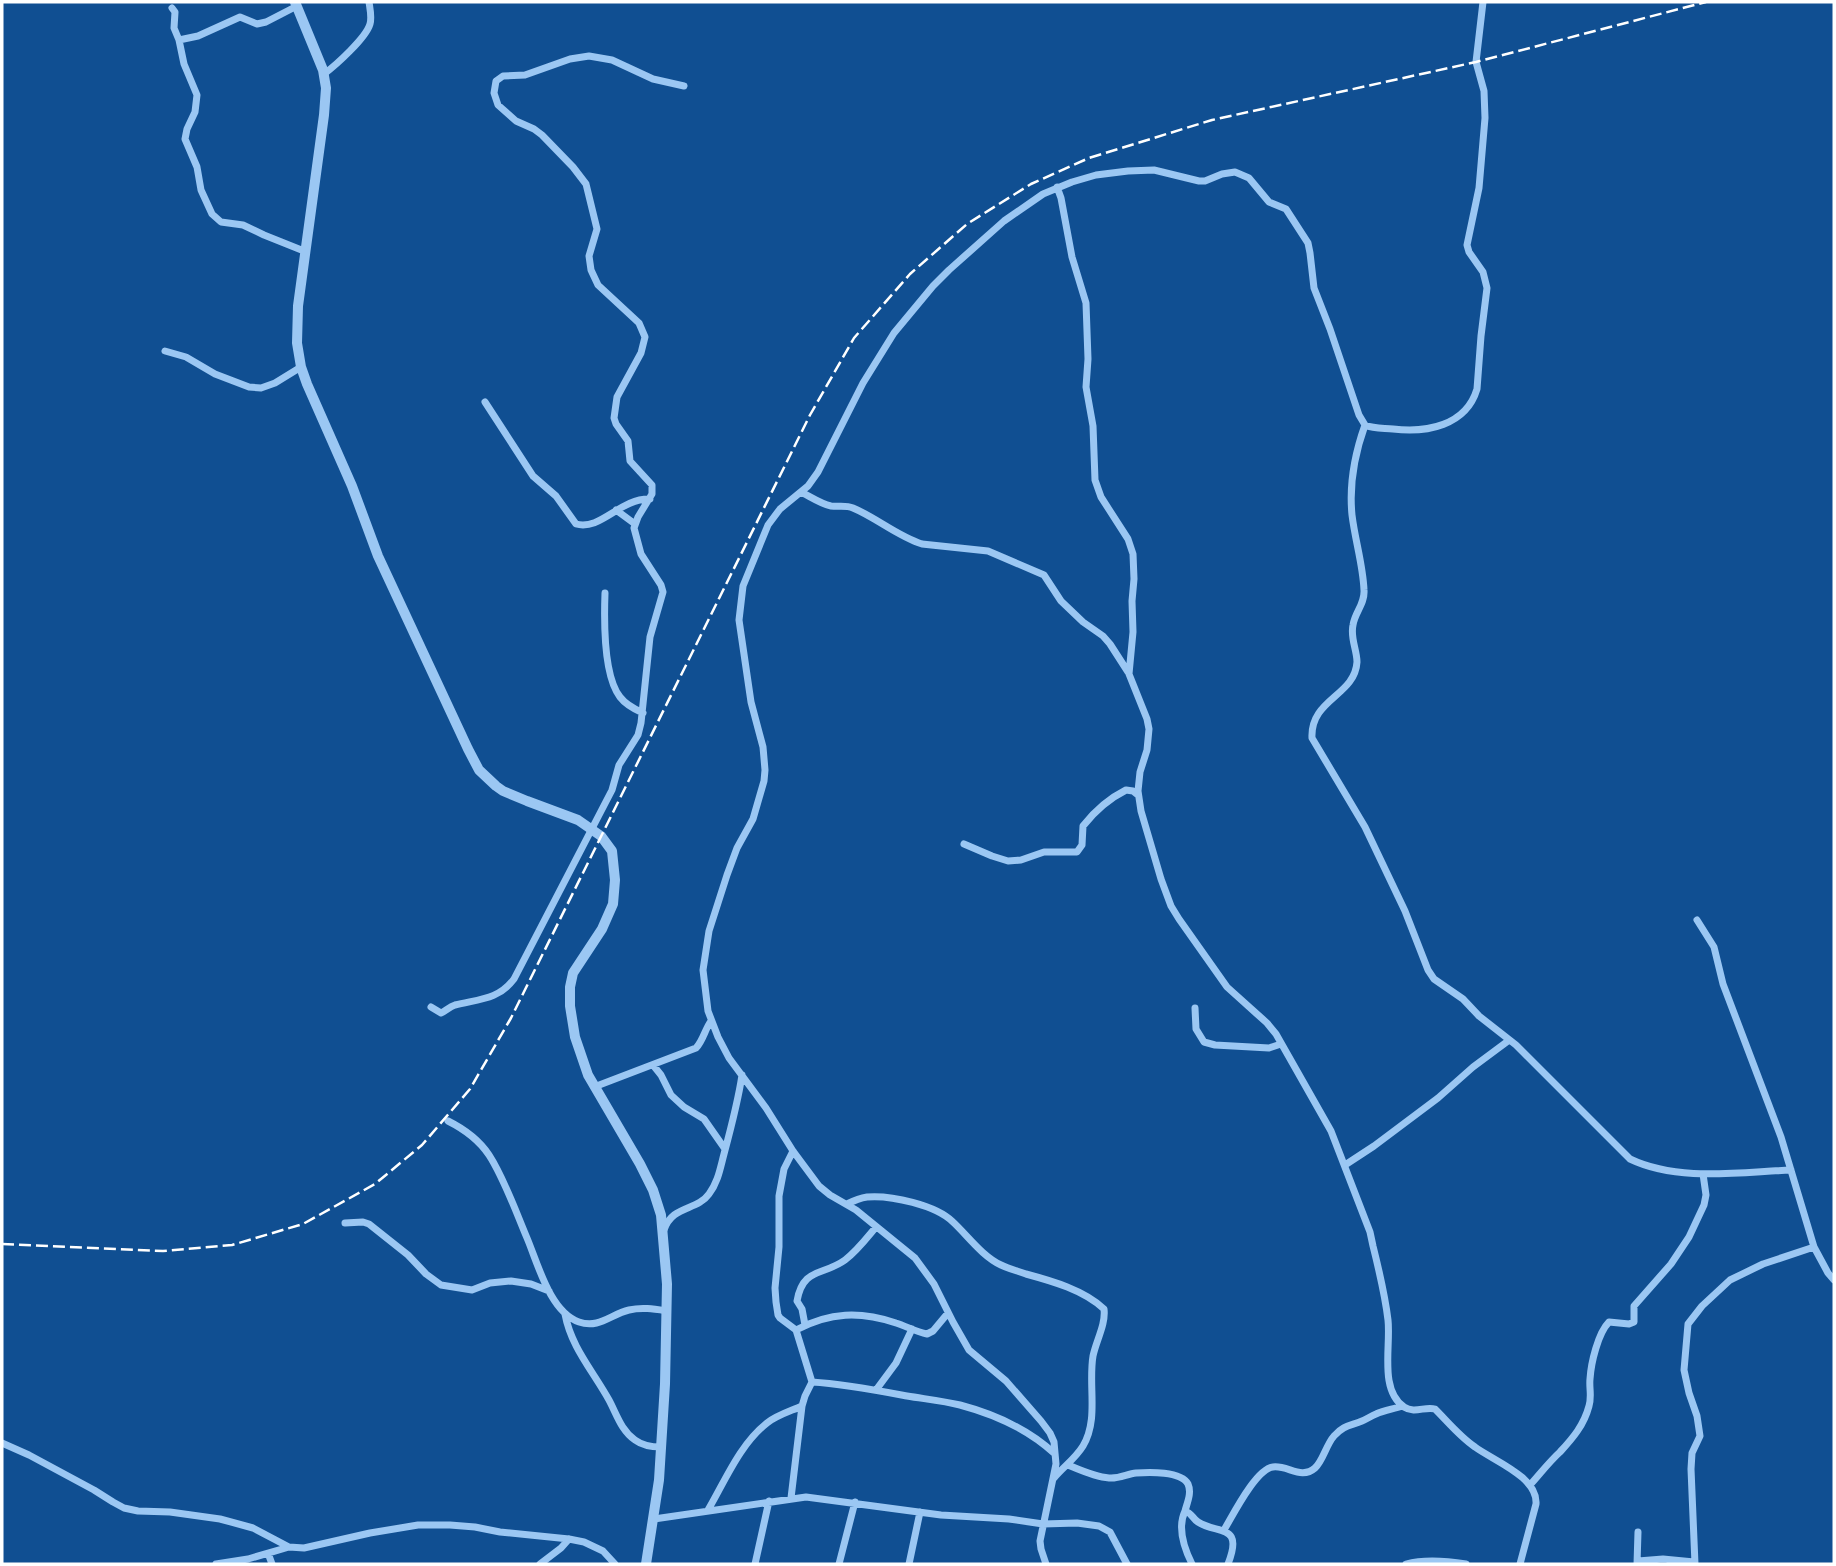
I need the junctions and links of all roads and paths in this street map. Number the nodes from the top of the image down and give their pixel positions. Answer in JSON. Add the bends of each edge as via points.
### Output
{"nodes":[{"id":1,"x":369,"y":2,"type":"edge"},
{"id":2,"x":1483,"y":2,"type":"edge"},
{"id":3,"x":296,"y":4,"type":"edge"},
{"id":4,"x":172,"y":8,"type":"dead end"},
{"id":5,"x":179,"y":40,"type":"junction"},
{"id":6,"x":324,"y":74,"type":"junction"},
{"id":7,"x":684,"y":86,"type":"dead end"},
{"id":8,"x":1057,"y":187,"type":"junction"},
{"id":9,"x":304,"y":251,"type":"junction"},
{"id":10,"x":165,"y":351,"type":"dead end"},
{"id":11,"x":301,"y":367,"type":"junction"},
{"id":12,"x":485,"y":402,"type":"dead end"},
{"id":13,"x":1365,"y":425,"type":"junction"},
{"id":14,"x":801,"y":492,"type":"junction"},
{"id":15,"x":650,"y":499,"type":"junction"},
{"id":16,"x":616,"y":510,"type":"junction"},
{"id":17,"x":635,"y":524,"type":"junction"},
{"id":18,"x":605,"y":593,"type":"dead end"},
{"id":19,"x":1129,"y":674,"type":"junction"},
{"id":20,"x":643,"y":713,"type":"junction"},
{"id":21,"x":1138,"y":795,"type":"junction"},
{"id":22,"x":591,"y":828,"type":"junction"},
{"id":23,"x":964,"y":844,"type":"dead end"},
{"id":24,"x":1696,"y":920,"type":"dead end"},
{"id":25,"x":431,"y":1007,"type":"dead end"},
{"id":26,"x":1195,"y":1008,"type":"dead end"},
{"id":27,"x":711,"y":1021,"type":"junction"},
{"id":28,"x":1508,"y":1041,"type":"junction"},
{"id":29,"x":1282,"y":1044,"type":"junction"},
{"id":30,"x":653,"y":1065,"type":"junction"},
{"id":31,"x":742,"y":1075,"type":"junction"},
{"id":32,"x":594,"y":1087,"type":"junction"},
{"id":33,"x":449,"y":1121,"type":"dead end"},
{"id":34,"x":725,"y":1149,"type":"junction"},
{"id":35,"x":793,"y":1151,"type":"junction"},
{"id":36,"x":1345,"y":1165,"type":"junction"},
{"id":37,"x":1791,"y":1170,"type":"junction"},
{"id":38,"x":1703,"y":1174,"type":"junction"},
{"id":39,"x":847,"y":1204,"type":"junction"},
{"id":40,"x":345,"y":1223,"type":"dead end"},
{"id":41,"x":876,"y":1227,"type":"junction"},
{"id":42,"x":663,"y":1232,"type":"junction"},
{"id":43,"x":1814,"y":1247,"type":"junction"},
{"id":44,"x":1834,"y":1280,"type":"edge"},
{"id":45,"x":550,"y":1291,"type":"junction"},
{"id":46,"x":667,"y":1311,"type":"junction"},
{"id":47,"x":565,"y":1313,"type":"junction"},
{"id":48,"x":948,"y":1313,"type":"junction"},
{"id":49,"x":806,"y":1325,"type":"junction"},
{"id":50,"x":912,"y":1329,"type":"junction"},
{"id":51,"x":796,"y":1330,"type":"junction"},
{"id":52,"x":812,"y":1382,"type":"junction"},
{"id":53,"x":876,"y":1390,"type":"junction"},
{"id":54,"x":1402,"y":1405,"type":"junction"},
{"id":55,"x":803,"y":1406,"type":"junction"},
{"id":56,"x":2,"y":1443,"type":"edge"},
{"id":57,"x":661,"y":1447,"type":"junction"},
{"id":58,"x":1056,"y":1454,"type":"junction"},
{"id":59,"x":1068,"y":1465,"type":"junction"},
{"id":60,"x":1054,"y":1478,"type":"junction"},
{"id":61,"x":1530,"y":1485,"type":"junction"},
{"id":62,"x":792,"y":1498,"type":"junction"},
{"id":63,"x":769,"y":1501,"type":"junction"},
{"id":64,"x":855,"y":1503,"type":"junction"},
{"id":65,"x":708,"y":1510,"type":"junction"},
{"id":66,"x":1185,"y":1511,"type":"junction"},
{"id":67,"x":920,"y":1512,"type":"junction"},
{"id":68,"x":654,"y":1519,"type":"junction"},
{"id":69,"x":1043,"y":1524,"type":"junction"},
{"id":70,"x":1224,"y":1530,"type":"junction"},
{"id":71,"x":1638,"y":1532,"type":"dead end"},
{"id":72,"x":569,"y":1539,"type":"junction"},
{"id":73,"x":289,"y":1546,"type":"junction"},
{"id":74,"x":268,"y":1553,"type":"junction"},
{"id":75,"x":1637,"y":1562,"type":"edge"},
{"id":76,"x":1695,"y":1563,"type":"edge"},
{"id":77,"x":216,"y":1564,"type":"edge"},
{"id":78,"x":272,"y":1564,"type":"edge"},
{"id":79,"x":540,"y":1564,"type":"edge"},
{"id":80,"x":615,"y":1564,"type":"edge"},
{"id":81,"x":646,"y":1564,"type":"edge"},
{"id":82,"x":755,"y":1564,"type":"edge"},
{"id":83,"x":839,"y":1564,"type":"edge"},
{"id":84,"x":909,"y":1564,"type":"edge"},
{"id":85,"x":1046,"y":1564,"type":"edge"},
{"id":86,"x":1127,"y":1564,"type":"edge"},
{"id":87,"x":1192,"y":1564,"type":"edge"},
{"id":88,"x":1228,"y":1564,"type":"edge"},
{"id":89,"x":1406,"y":1564,"type":"edge"},
{"id":90,"x":1466,"y":1564,"type":"edge"},
{"id":91,"x":1520,"y":1564,"type":"edge"}],
"edges":[{"from":1,"to":6,"type":"street","via":[[368,28]]},
{"from":2,"to":13,"type":"street","via":[[1476,62],[1485,118],[1479,188],[1467,245],[1488,288],[1477,389],[1463,412],[1440,427],[1414,430]]},
{"from":3,"to":5,"type":"street","via":[[266,22],[257,24],[240,17]]},
{"from":3,"to":6,"type":"street"},
{"from":4,"to":5,"type":"street"},
{"from":5,"to":9,"type":"street","via":[[197,95],[185,139],[212,215]]},
{"from":6,"to":9,"type":"street","via":[[325,108]]},
{"from":7,"to":15,"type":"street","via":[[589,56],[525,75],[503,76],[496,81],[494,93],[498,105],[542,135],[586,184],[597,225],[590,248],[591,270],[598,285],[644,331],[644,348],[620,391],[614,418],[628,441],[630,461],[652,485]]},
{"from":8,"to":13,"type":"street","via":[[1096,175],[1140,170],[1199,181],[1228,172],[1249,178],[1269,202],[1286,209],[1308,243],[1314,288]]},
{"from":8,"to":14,"type":"street","via":[[1018,210],[933,286],[894,333],[818,472]]},
{"from":8,"to":19,"type":"street","via":[[1086,303],[1086,387],[1095,480],[1133,554]]},
{"from":9,"to":11,"type":"street","via":[[297,316]]},
{"from":10,"to":11,"type":"street","via":[[249,387],[275,383]]},
{"from":11,"to":22,"type":"street","via":[[378,556],[473,760],[503,791]]},
{"from":12,"to":16,"type":"street","via":[[533,476],[556,496],[576,524],[588,525]]},
{"from":13,"to":28,"type":"street","via":[[1352,488],[1364,589],[1352,626],[1357,663],[1352,680],[1316,718],[1312,738],[1365,827],[1428,970]]},
{"from":14,"to":19,"type":"street","via":[[825,504],[867,514],[922,544],[988,551],[1044,575],[1061,601],[1110,644]]},
{"from":14,"to":27,"type":"street","via":[[768,525],[741,593],[741,636],[765,769],[757,807],[709,931],[703,970]]},
{"from":15,"to":16,"type":"street","via":[[636,499]]},
{"from":15,"to":17,"type":"street"},
{"from":16,"to":17,"type":"street"},
{"from":17,"to":20,"type":"street","via":[[641,554],[663,592],[650,637]]},
{"from":18,"to":20,"type":"street","via":[[606,640],[614,686],[629,706]]},
{"from":19,"to":21,"type":"street","via":[[1149,729]]},
{"from":20,"to":22,"type":"street","via":[[638,735]]},
{"from":21,"to":23,"type":"street","via":[[1126,790],[1097,811],[1083,826],[1077,852],[1044,852],[1009,862]]},
{"from":21,"to":29,"type":"street","via":[[1171,906],[1227,987],[1267,1023]]},
{"from":22,"to":25,"type":"street","via":[[512,982],[490,998],[452,1006],[444,1013]]},
{"from":22,"to":32,"type":"street","via":[[612,851],[615,880],[608,916],[573,973],[570,987],[572,1023]]},
{"from":24,"to":37,"type":"street","via":[[1714,947],[1723,984]]},
{"from":26,"to":29,"type":"street","via":[[1197,1034],[1204,1042],[1269,1048]]},
{"from":27,"to":30,"type":"street","via":[[700,1045]]},
{"from":27,"to":31,"type":"street"},
{"from":28,"to":36,"type":"street"},
{"from":28,"to":38,"type":"street","via":[[1630,1159]]},
{"from":29,"to":36,"type":"street","via":[[1325,1118]]},
{"from":30,"to":32,"type":"street"},
{"from":30,"to":34,"type":"street","via":[[671,1095],[705,1119]]},
{"from":31,"to":34,"type":"street"},
{"from":31,"to":35,"type":"street"},
{"from":32,"to":42,"type":"street","via":[[653,1190]]},
{"from":33,"to":45,"type":"street","via":[[488,1153]]},
{"from":34,"to":42,"type":"street","via":[[716,1185],[702,1201],[670,1218]]},
{"from":35,"to":39,"type":"street","via":[[819,1186]]},
{"from":35,"to":51,"type":"street","via":[[781,1182],[775,1288],[778,1315]]},
{"from":36,"to":54,"type":"street","via":[[1376,1256],[1390,1332],[1387,1372]]},
{"from":37,"to":38,"type":"street"},
{"from":37,"to":43,"type":"street"},
{"from":38,"to":61,"type":"street","via":[[1704,1205],[1689,1237],[1634,1306],[1634,1322],[1609,1322],[1602,1329],[1584,1422]]},
{"from":39,"to":41,"type":"street"},
{"from":39,"to":59,"type":"street","via":[[869,1197],[895,1199],[942,1214],[999,1265],[1062,1285],[1104,1309],[1092,1368],[1089,1430]]},
{"from":40,"to":45,"type":"street","via":[[369,1224],[441,1284],[472,1290],[511,1281]]},
{"from":41,"to":48,"type":"street","via":[[915,1258]]},
{"from":41,"to":49,"type":"street","via":[[844,1260],[803,1283],[797,1301]]},
{"from":42,"to":46,"type":"street"},
{"from":43,"to":44,"type":"street"},
{"from":43,"to":76,"type":"street","via":[[1730,1280],[1688,1324],[1684,1370],[1700,1427],[1691,1469]]},
{"from":45,"to":47,"type":"street"},
{"from":46,"to":47,"type":"street","via":[[631,1309],[596,1324]]},
{"from":46,"to":57,"type":"street"},
{"from":47,"to":57,"type":"street","via":[[576,1347],[625,1431],[643,1445]]},
{"from":48,"to":50,"type":"street","via":[[927,1334]]},
{"from":48,"to":58,"type":"street","via":[[969,1350],[1041,1421]]},
{"from":49,"to":50,"type":"street","via":[[854,1313]]},
{"from":49,"to":51,"type":"street"},
{"from":50,"to":53,"type":"street","via":[[896,1363]]},
{"from":51,"to":52,"type":"street"},
{"from":52,"to":53,"type":"street"},
{"from":52,"to":55,"type":"street"},
{"from":53,"to":58,"type":"street","via":[[968,1408],[1025,1431]]},
{"from":54,"to":61,"type":"street","via":[[1412,1411],[1436,1409],[1474,1447]]},
{"from":54,"to":70,"type":"street","via":[[1344,1427],[1311,1470],[1268,1469]]},
{"from":55,"to":62,"type":"street"},
{"from":55,"to":65,"type":"street","via":[[768,1422],[752,1438]]},
{"from":56,"to":73,"type":"street","via":[[124,1508],[220,1519],[253,1528]]},
{"from":57,"to":68,"type":"street"},
{"from":58,"to":60,"type":"street"},
{"from":59,"to":60,"type":"street"},
{"from":59,"to":66,"type":"street","via":[[1111,1478],[1139,1473],[1176,1476],[1189,1489]]},
{"from":60,"to":69,"type":"street"},
{"from":61,"to":91,"type":"street","via":[[1536,1504]]},
{"from":62,"to":63,"type":"street"},
{"from":62,"to":64,"type":"street"},
{"from":63,"to":65,"type":"street"},
{"from":63,"to":82,"type":"street"},
{"from":64,"to":67,"type":"street"},
{"from":64,"to":83,"type":"street"},
{"from":65,"to":68,"type":"street"},
{"from":66,"to":70,"type":"street","via":[[1199,1522]]},
{"from":66,"to":87,"type":"street","via":[[1181,1530]]},
{"from":67,"to":69,"type":"street"},
{"from":67,"to":84,"type":"street"},
{"from":68,"to":81,"type":"street"},
{"from":69,"to":85,"type":"street","via":[[1040,1541]]},
{"from":69,"to":86,"type":"street","via":[[1102,1527],[1110,1532]]},
{"from":70,"to":88,"type":"street","via":[[1233,1542]]},
{"from":71,"to":75,"type":"street"},
{"from":72,"to":73,"type":"street","via":[[434,1524],[304,1548]]},
{"from":72,"to":79,"type":"street"},
{"from":72,"to":80,"type":"street","via":[[603,1551]]},
{"from":73,"to":74,"type":"street"},
{"from":74,"to":77,"type":"street"},
{"from":74,"to":78,"type":"street"},
{"from":75,"to":76,"type":"street"},
{"from":89,"to":90,"type":"street"}]}
